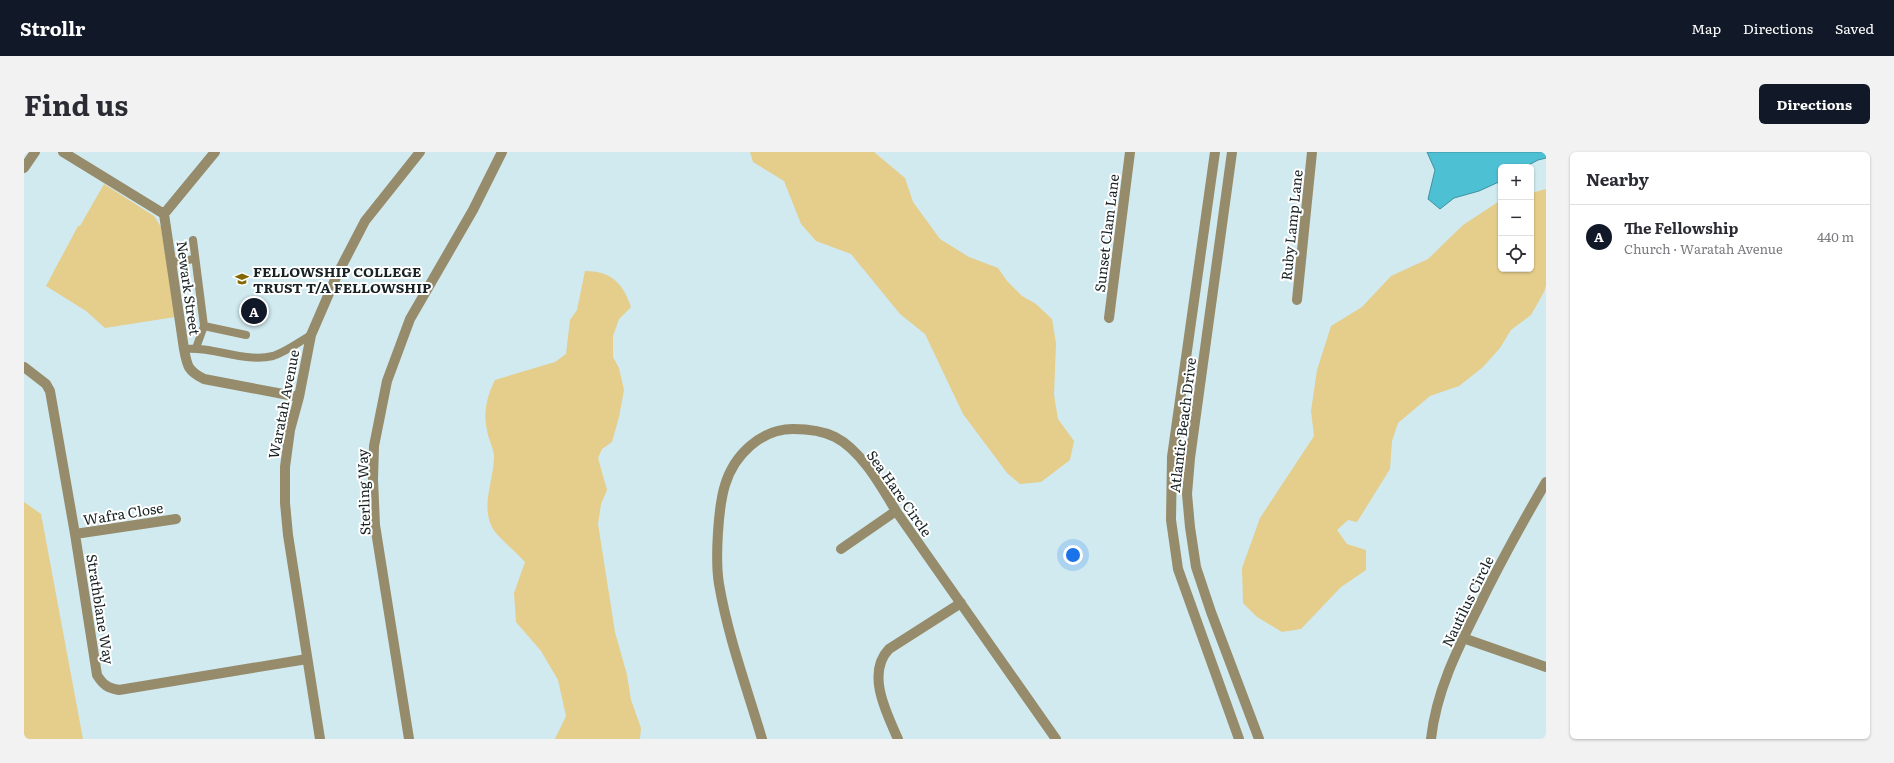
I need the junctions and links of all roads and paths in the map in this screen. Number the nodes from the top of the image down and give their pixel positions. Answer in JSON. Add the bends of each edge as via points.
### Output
{"nodes":[{"id":1,"x":35,"y":152,"type":"edge"},
{"id":2,"x":63,"y":152,"type":"edge"},
{"id":3,"x":214,"y":152,"type":"edge"},
{"id":4,"x":420,"y":152,"type":"edge"},
{"id":5,"x":502,"y":152,"type":"edge"},
{"id":6,"x":1130,"y":152,"type":"edge"},
{"id":7,"x":1215,"y":152,"type":"edge"},
{"id":8,"x":1232,"y":152,"type":"edge"},
{"id":9,"x":1312,"y":152,"type":"edge"},
{"id":10,"x":24,"y":168,"type":"edge"},
{"id":11,"x":164,"y":214,"type":"junction"},
{"id":12,"x":193,"y":240,"type":"dead end"},
{"id":13,"x":195,"y":258,"type":"junction"},
{"id":14,"x":172,"y":262,"type":"junction"},
{"id":15,"x":1197,"y":285,"type":"junction"},
{"id":16,"x":1213,"y":288,"type":"junction"},
{"id":17,"x":1297,"y":300,"type":"dead end"},
{"id":18,"x":1109,"y":318,"type":"dead end"},
{"id":19,"x":204,"y":326,"type":"junction"},
{"id":20,"x":311,"y":334,"type":"junction"},
{"id":21,"x":246,"y":335,"type":"dead end"},
{"id":22,"x":196,"y":348,"type":"junction"},
{"id":23,"x":184,"y":349,"type":"junction"},
{"id":24,"x":24,"y":367,"type":"edge"},
{"id":25,"x":299,"y":397,"type":"junction"},
{"id":26,"x":1172,"y":457,"type":"junction"},
{"id":27,"x":1190,"y":458,"type":"junction"},
{"id":28,"x":1546,"y":482,"type":"edge"},
{"id":29,"x":896,"y":511,"type":"junction"},
{"id":30,"x":176,"y":519,"type":"dead end"},
{"id":31,"x":75,"y":534,"type":"junction"},
{"id":32,"x":841,"y":549,"type":"dead end"},
{"id":33,"x":961,"y":603,"type":"junction"},
{"id":34,"x":1211,"y":612,"type":"junction"},
{"id":35,"x":1196,"y":617,"type":"junction"},
{"id":36,"x":1463,"y":638,"type":"junction"},
{"id":37,"x":307,"y":659,"type":"junction"},
{"id":38,"x":1546,"y":667,"type":"edge"},
{"id":39,"x":320,"y":739,"type":"edge"},
{"id":40,"x":409,"y":739,"type":"edge"},
{"id":41,"x":762,"y":739,"type":"edge"},
{"id":42,"x":898,"y":739,"type":"edge"},
{"id":43,"x":1056,"y":739,"type":"edge"},
{"id":44,"x":1239,"y":739,"type":"edge"},
{"id":45,"x":1259,"y":739,"type":"edge"},
{"id":46,"x":1431,"y":739,"type":"edge"}],
"edges":[{"from":1,"to":10,"type":"street"},
{"from":2,"to":11,"type":"street"},
{"from":3,"to":11,"type":"street"},
{"from":4,"to":20,"type":"street","name":"Waratah Avenue","via":[[365,221]]},
{"from":5,"to":40,"type":"street","name":"Sterling Way","via":[[473,210],[410,319],[386,381],[374,446],[376,525]]},
{"from":6,"to":18,"type":"street","name":"Sunset Clam Lane"},
{"from":7,"to":15,"type":"street","name":"Atlantic Beach Drive"},
{"from":8,"to":16,"type":"street","name":"Atlantic Beach Drive"},
{"from":9,"to":17,"type":"street","name":"Ruby Lamp Lane"},
{"from":11,"to":14,"type":"street","name":"Newark Street"},
{"from":12,"to":13,"type":"lane"},
{"from":13,"to":14,"type":"lane"},
{"from":13,"to":19,"type":"lane"},
{"from":14,"to":23,"type":"street","name":"Newark Street"},
{"from":15,"to":16,"type":"street"},
{"from":15,"to":26,"type":"street","name":"Atlantic Beach Drive"},
{"from":16,"to":27,"type":"street","name":"Atlantic Beach Drive"},
{"from":19,"to":21,"type":"lane"},
{"from":19,"to":22,"type":"lane"},
{"from":20,"to":22,"type":"lane","via":[[287,350],[263,357]]},
{"from":20,"to":25,"type":"street","name":"Waratah Avenue"},
{"from":22,"to":23,"type":"lane"},
{"from":23,"to":25,"type":"street","name":"Newark Street","via":[[192,373],[204,379]]},
{"from":24,"to":31,"type":"street","name":"Strathblane Way","via":[[40,379],[50,392]]},
{"from":25,"to":37,"type":"street","name":"Waratah Avenue","via":[[290,430],[285,467],[285,503]]},
{"from":26,"to":27,"type":"street"},
{"from":26,"to":35,"type":"street","name":"Atlantic Beach Drive","via":[[1170,502],[1174,547],[1178,570]]},
{"from":27,"to":34,"type":"street","name":"Atlantic Beach Drive","via":[[1187,494],[1192,548]]},
{"from":28,"to":36,"type":"street","name":"Nautilus Circle","via":[[1504,554]]},
{"from":29,"to":32,"type":"street"},
{"from":29,"to":33,"type":"street","name":"Sea Hare Circle"},
{"from":29,"to":41,"type":"street","name":"Sea Hare Circle","via":[[877,481],[853,451],[834,436],[791,429],[771,434],[752,443],[740,455],[725,485],[718,538],[719,584],[730,636]]},
{"from":30,"to":31,"type":"street","name":"Wafra Close"},
{"from":31,"to":37,"type":"street","name":"Strathblane Way","via":[[97,675],[102,683],[110,688],[119,690]]},
{"from":33,"to":42,"type":"street","via":[[882,656],[878,666],[880,688]]},
{"from":33,"to":43,"type":"street","name":"Sea Hare Circle"},
{"from":34,"to":35,"type":"street"},
{"from":34,"to":45,"type":"street","name":"Atlantic Beach Drive"},
{"from":35,"to":44,"type":"street","name":"Atlantic Beach Drive"},
{"from":36,"to":38,"type":"street"},
{"from":36,"to":46,"type":"street","name":"Nautilus Circle","via":[[1436,706]]},
{"from":37,"to":39,"type":"street","name":"Waratah Avenue"}]}
